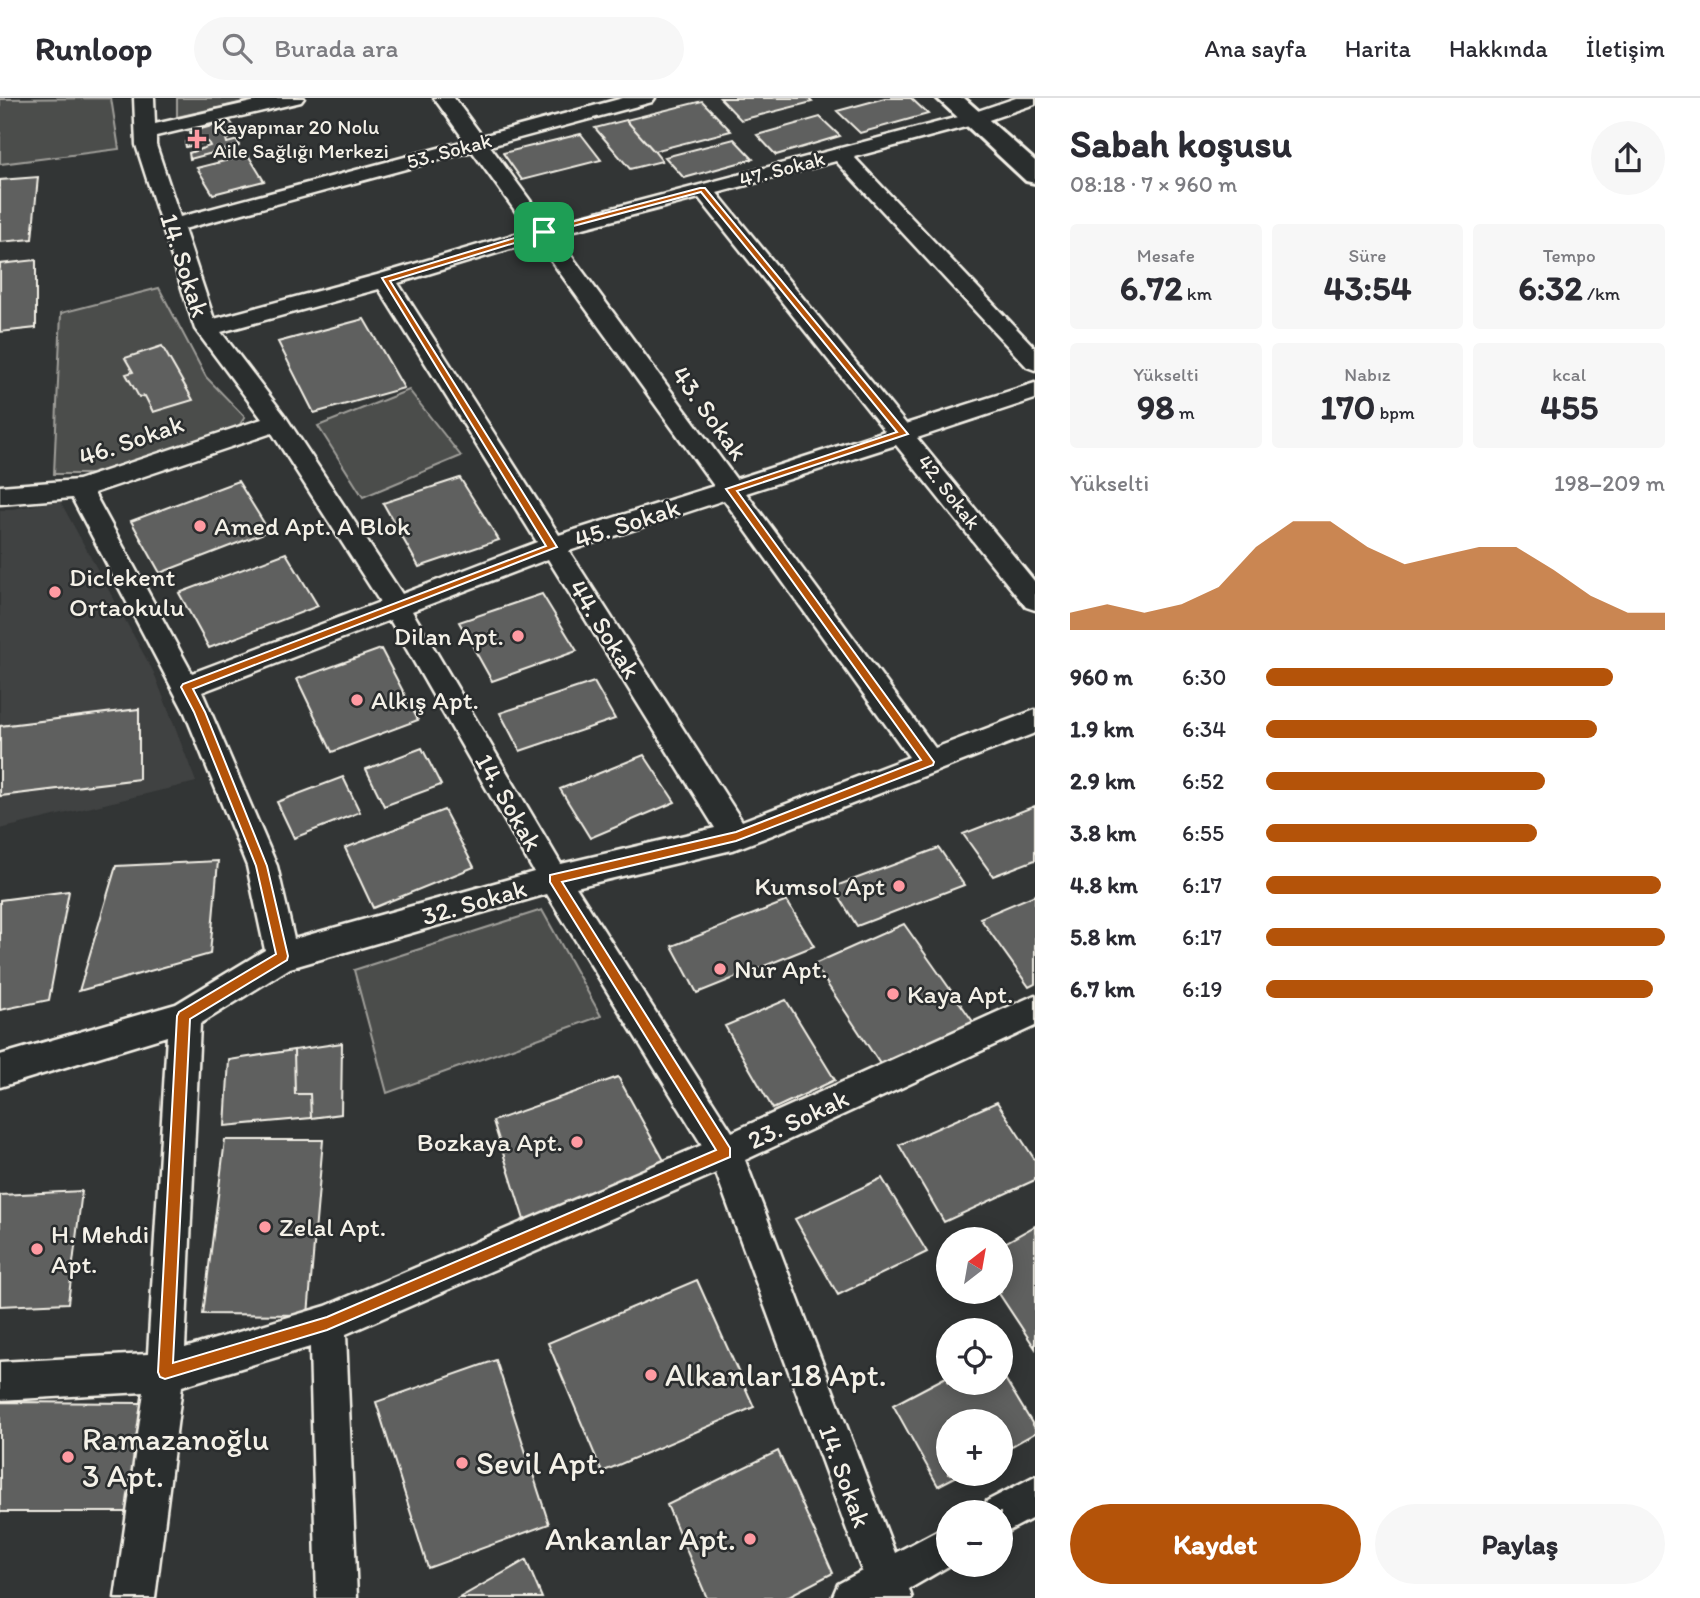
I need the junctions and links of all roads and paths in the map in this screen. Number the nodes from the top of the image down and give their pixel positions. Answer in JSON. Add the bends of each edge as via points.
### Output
{"nodes":[{"id":1,"x":144,"y":98,"type":"edge"},
{"id":2,"x":294,"y":98,"type":"edge"},
{"id":3,"x":444,"y":98,"type":"edge"},
{"id":4,"x":949,"y":98,"type":"edge"},
{"id":5,"x":1035,"y":98,"type":"edge"},
{"id":6,"x":636,"y":99,"type":"edge"},
{"id":7,"x":973,"y":119,"type":"junction"},
{"id":8,"x":146,"y":132,"type":"junction"},
{"id":9,"x":477,"y":143,"type":"junction"},
{"id":10,"x":840,"y":154,"type":"junction"},
{"id":11,"x":1035,"y":175,"type":"edge"},
{"id":12,"x":703,"y":189,"type":"junction"},
{"id":13,"x":172,"y":226,"type":"junction"},
{"id":14,"x":544,"y":232,"type":"junction"},
{"id":15,"x":385,"y":280,"type":"junction"},
{"id":16,"x":205,"y":329,"type":"junction"},
{"id":17,"x":1035,"y":362,"type":"edge"},
{"id":18,"x":1035,"y":391,"type":"edge"},
{"id":19,"x":277,"y":422,"type":"junction"},
{"id":20,"x":903,"y":434,"type":"junction"},
{"id":21,"x":79,"y":489,"type":"junction"},
{"id":22,"x":731,"y":489,"type":"junction"},
{"id":23,"x":0,"y":495,"type":"edge"},
{"id":24,"x":552,"y":547,"type":"junction"},
{"id":25,"x":1035,"y":600,"type":"edge"},
{"id":26,"x":397,"y":608,"type":"junction"},
{"id":27,"x":187,"y":687,"type":"junction"},
{"id":28,"x":1035,"y":721,"type":"edge"},
{"id":29,"x":929,"y":762,"type":"junction"},
{"id":30,"x":736,"y":836,"type":"junction"},
{"id":31,"x":554,"y":879,"type":"junction"},
{"id":32,"x":282,"y":956,"type":"junction"},
{"id":33,"x":1035,"y":1010,"type":"edge"},
{"id":34,"x":184,"y":1016,"type":"junction"},
{"id":35,"x":0,"y":1071,"type":"edge"},
{"id":36,"x":725,"y":1152,"type":"junction"},
{"id":37,"x":327,"y":1324,"type":"junction"},
{"id":38,"x":165,"y":1372,"type":"junction"},
{"id":39,"x":0,"y":1381,"type":"edge"},
{"id":40,"x":1035,"y":1495,"type":"edge"},
{"id":41,"x":1013,"y":1507,"type":"edge"},
{"id":42,"x":936,"y":1553,"type":"edge"},
{"id":43,"x":876,"y":1593,"type":"edge"},
{"id":44,"x":135,"y":1598,"type":"edge"},
{"id":45,"x":337,"y":1598,"type":"edge"}],
"edges":[{"from":1,"to":8,"type":"street","name":"14. Sokak"},
{"from":2,"to":8,"type":"street"},
{"from":3,"to":9,"type":"street","name":"43. Sokak"},
{"from":4,"to":7,"type":"street"},
{"from":5,"to":7,"type":"street","name":"47. Sokak"},
{"from":6,"to":9,"type":"street","name":"53. Sokak"},
{"from":7,"to":10,"type":"street","name":"47. Sokak"},
{"from":7,"to":11,"type":"street"},
{"from":8,"to":13,"type":"street","name":"14. Sokak"},
{"from":9,"to":13,"type":"street","name":"53. Sokak"},
{"from":9,"to":14,"type":"street","name":"43. Sokak"},
{"from":10,"to":12,"type":"street","name":"47. Sokak"},
{"from":10,"to":17,"type":"street"},
{"from":12,"to":14,"type":"street","name":"47. Sokak"},
{"from":12,"to":20,"type":"street","name":"42. Sokak"},
{"from":13,"to":16,"type":"street","name":"14. Sokak"},
{"from":14,"to":15,"type":"street","name":"47. Sokak"},
{"from":14,"to":22,"type":"street","name":"43. Sokak"},
{"from":15,"to":16,"type":"street","name":"47. Sokak"},
{"from":15,"to":24,"type":"street","name":"44. Sokak"},
{"from":16,"to":19,"type":"street","name":"14. Sokak"},
{"from":18,"to":20,"type":"street","name":"45. Sokak"},
{"from":19,"to":21,"type":"street","name":"46. Sokak"},
{"from":19,"to":26,"type":"street","name":"14. Sokak"},
{"from":20,"to":22,"type":"street","name":"45. Sokak"},
{"from":20,"to":25,"type":"street","name":"42. Sokak"},
{"from":21,"to":23,"type":"street","name":"46. Sokak"},
{"from":21,"to":27,"type":"street"},
{"from":22,"to":24,"type":"street","name":"45. Sokak"},
{"from":22,"to":29,"type":"street","name":"43. Sokak"},
{"from":24,"to":26,"type":"street","name":"45. Sokak"},
{"from":24,"to":30,"type":"street","name":"44. Sokak"},
{"from":26,"to":27,"type":"street","name":"45. Sokak"},
{"from":26,"to":31,"type":"street","name":"14. Sokak"},
{"from":27,"to":32,"type":"street","via":[[262,866]]},
{"from":28,"to":29,"type":"street","name":"32. Sokak"},
{"from":29,"to":30,"type":"street","name":"32. Sokak"},
{"from":30,"to":31,"type":"street","name":"32. Sokak"},
{"from":31,"to":32,"type":"street","name":"32. Sokak"},
{"from":31,"to":36,"type":"street","name":"14. Sokak"},
{"from":32,"to":34,"type":"street","name":"32. Sokak"},
{"from":33,"to":36,"type":"street","name":"23. Sokak"},
{"from":34,"to":35,"type":"street","name":"32. Sokak"},
{"from":34,"to":38,"type":"street"},
{"from":36,"to":37,"type":"street","name":"23. Sokak"},
{"from":36,"to":43,"type":"street","name":"14. Sokak"},
{"from":37,"to":38,"type":"street","name":"23. Sokak"},
{"from":37,"to":45,"type":"street"},
{"from":38,"to":39,"type":"street","name":"23. Sokak"},
{"from":38,"to":44,"type":"street"},
{"from":40,"to":41,"type":"street"},
{"from":42,"to":43,"type":"street"}]}
